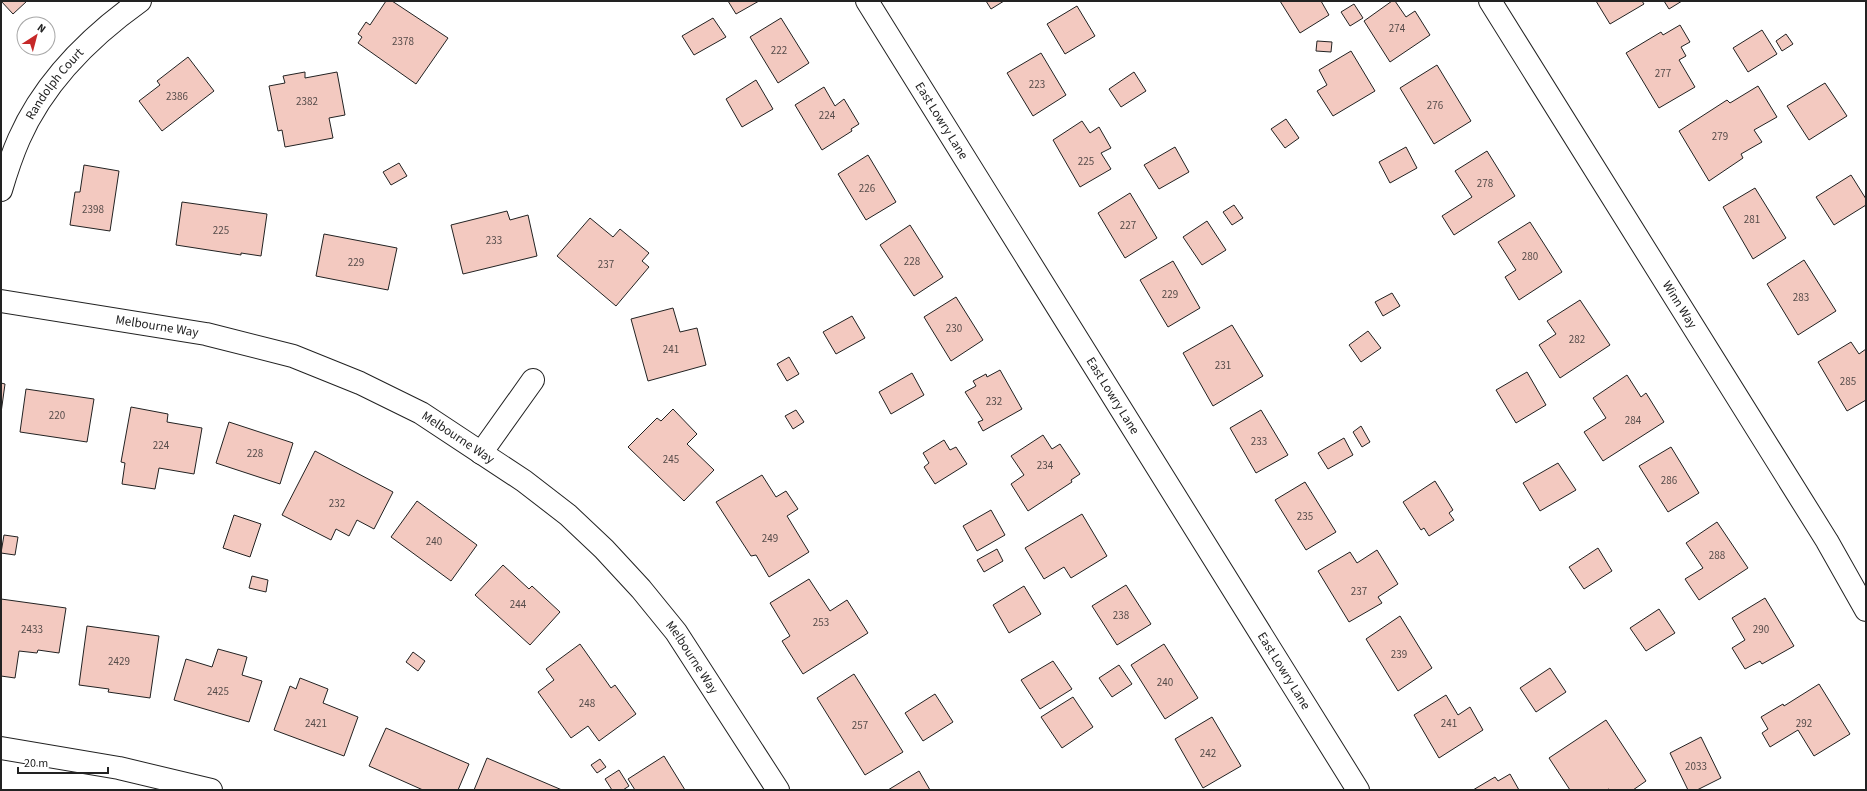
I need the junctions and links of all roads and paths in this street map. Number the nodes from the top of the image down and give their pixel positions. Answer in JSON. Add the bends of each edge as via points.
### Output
{"nodes":[{"id":1,"x":140,"y":1,"type":"edge"},
{"id":2,"x":867,"y":1,"type":"edge"},
{"id":3,"x":1490,"y":1,"type":"edge"},
{"id":4,"x":1,"y":190,"type":"edge"},
{"id":5,"x":1,"y":301,"type":"edge"},
{"id":6,"x":533,"y":380,"type":"dead end"},
{"id":7,"x":481,"y":452,"type":"junction"},
{"id":8,"x":1866,"y":610,"type":"edge"},
{"id":9,"x":1,"y":748,"type":"edge"},
{"id":10,"x":211,"y":790,"type":"edge"},
{"id":11,"x":778,"y":790,"type":"edge"},
{"id":12,"x":1358,"y":790,"type":"edge"}],
"edges":[{"from":1,"to":4,"type":"street","name":"Randolph Court","via":[[73,58],[53,84],[19,138]]},
{"from":2,"to":12,"type":"street","name":"East Lowry Lane"},
{"from":3,"to":8,"type":"street","name":"Winn Way","via":[[1827,541]]},
{"from":5,"to":7,"type":"street","name":"Melbourne Way","via":[[206,334],[293,356],[421,413]]},
{"from":6,"to":7,"type":"street"},
{"from":7,"to":11,"type":"street","name":"Melbourne Way","via":[[568,515],[604,549],[640,589],[676,632]]},
{"from":9,"to":10,"type":"street","via":[[119,768]]}]}
